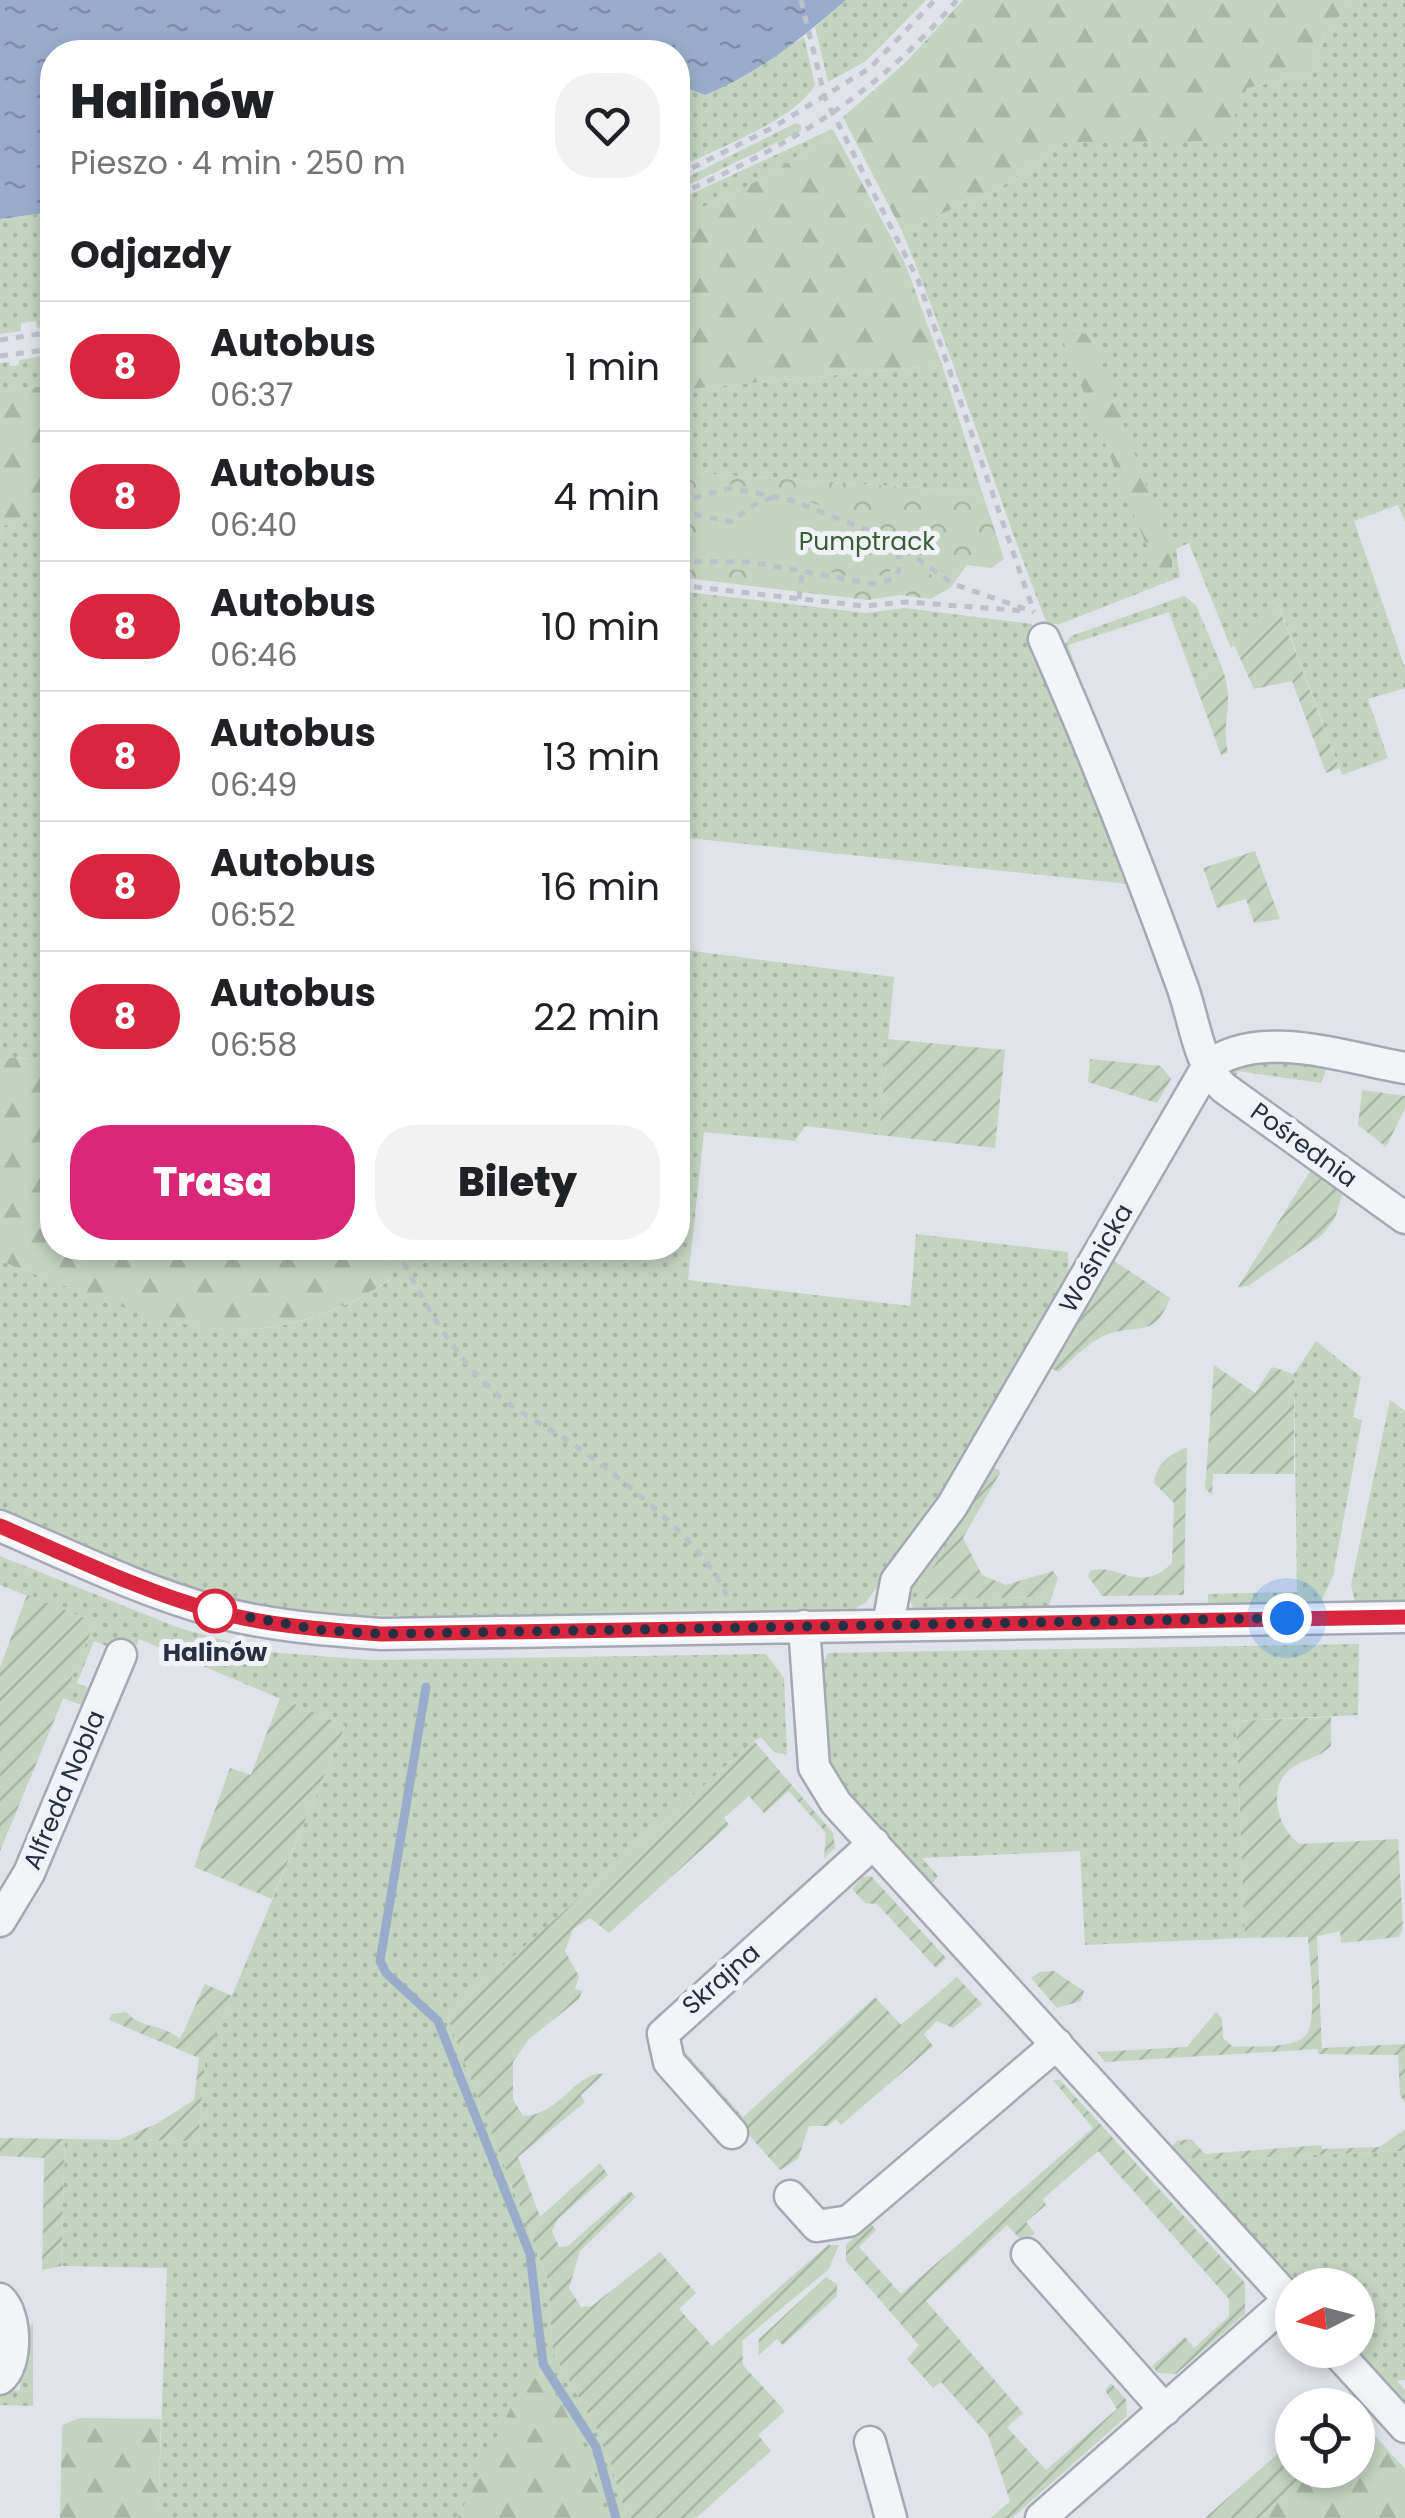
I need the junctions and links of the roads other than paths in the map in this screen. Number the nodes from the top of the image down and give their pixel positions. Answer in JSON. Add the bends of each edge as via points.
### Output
{"nodes":[{"id":1,"x":1039,"y":625,"type":"road end"},
{"id":2,"x":1207,"y":1067,"type":"junction"},
{"id":3,"x":1405,"y":1068,"type":"edge"},
{"id":4,"x":1405,"y":1218,"type":"edge"},
{"id":5,"x":0,"y":1526,"type":"edge"},
{"id":6,"x":1405,"y":1617,"type":"edge"},
{"id":7,"x":888,"y":1625,"type":"junction"},
{"id":8,"x":804,"y":1626,"type":"junction"},
{"id":9,"x":120,"y":1655,"type":"dead end"},
{"id":10,"x":874,"y":1843,"type":"junction"},
{"id":11,"x":0,"y":1922,"type":"edge"},
{"id":12,"x":1058,"y":2044,"type":"junction"},
{"id":13,"x":732,"y":2133,"type":"dead end"},
{"id":14,"x":790,"y":2196,"type":"dead end"},
{"id":15,"x":1027,"y":2254,"type":"dead end"},
{"id":16,"x":1275,"y":2283,"type":"edge"},
{"id":17,"x":0,"y":2299,"type":"edge"},
{"id":18,"x":1275,"y":2315,"type":"edge"},
{"id":19,"x":1351,"y":2368,"type":"edge"},
{"id":20,"x":0,"y":2379,"type":"edge"},
{"id":21,"x":1165,"y":2410,"type":"junction"},
{"id":22,"x":1405,"y":2428,"type":"edge"},
{"id":23,"x":870,"y":2442,"type":"dead end"},
{"id":24,"x":890,"y":2518,"type":"edge"},
{"id":25,"x":1041,"y":2518,"type":"edge"}],
"edges":[{"from":1,"to":2,"type":"street","via":[[1090,742]]},
{"from":2,"to":3,"type":"street","via":[[1224,1054],[1262,1046]]},
{"from":2,"to":4,"type":"street","name":"Pośrednia","via":[[1224,1088]]},
{"from":2,"to":7,"type":"street","name":"Wośnicka","via":[[952,1506],[896,1581]]},
{"from":5,"to":8,"type":"street","via":[[215,1611],[320,1630]]},
{"from":6,"to":7,"type":"street"},
{"from":7,"to":8,"type":"street"},
{"from":8,"to":10,"type":"street","via":[[814,1767],[836,1803]]},
{"from":9,"to":11,"type":"street","name":"Alfreda Nobla","via":[[30,1873]]},
{"from":10,"to":12,"type":"street"},
{"from":10,"to":13,"type":"street","name":"Skrajna","via":[[664,2034],[669,2062]]},
{"from":12,"to":14,"type":"street","via":[[849,2221],[817,2226]]},
{"from":12,"to":16,"type":"street"},
{"from":15,"to":21,"type":"street"},
{"from":17,"to":20,"type":"street","via":[[12,2322],[10,2365]]},
{"from":18,"to":21,"type":"street"},
{"from":19,"to":22,"type":"street"},
{"from":21,"to":25,"type":"street"},
{"from":23,"to":24,"type":"street"}]}
